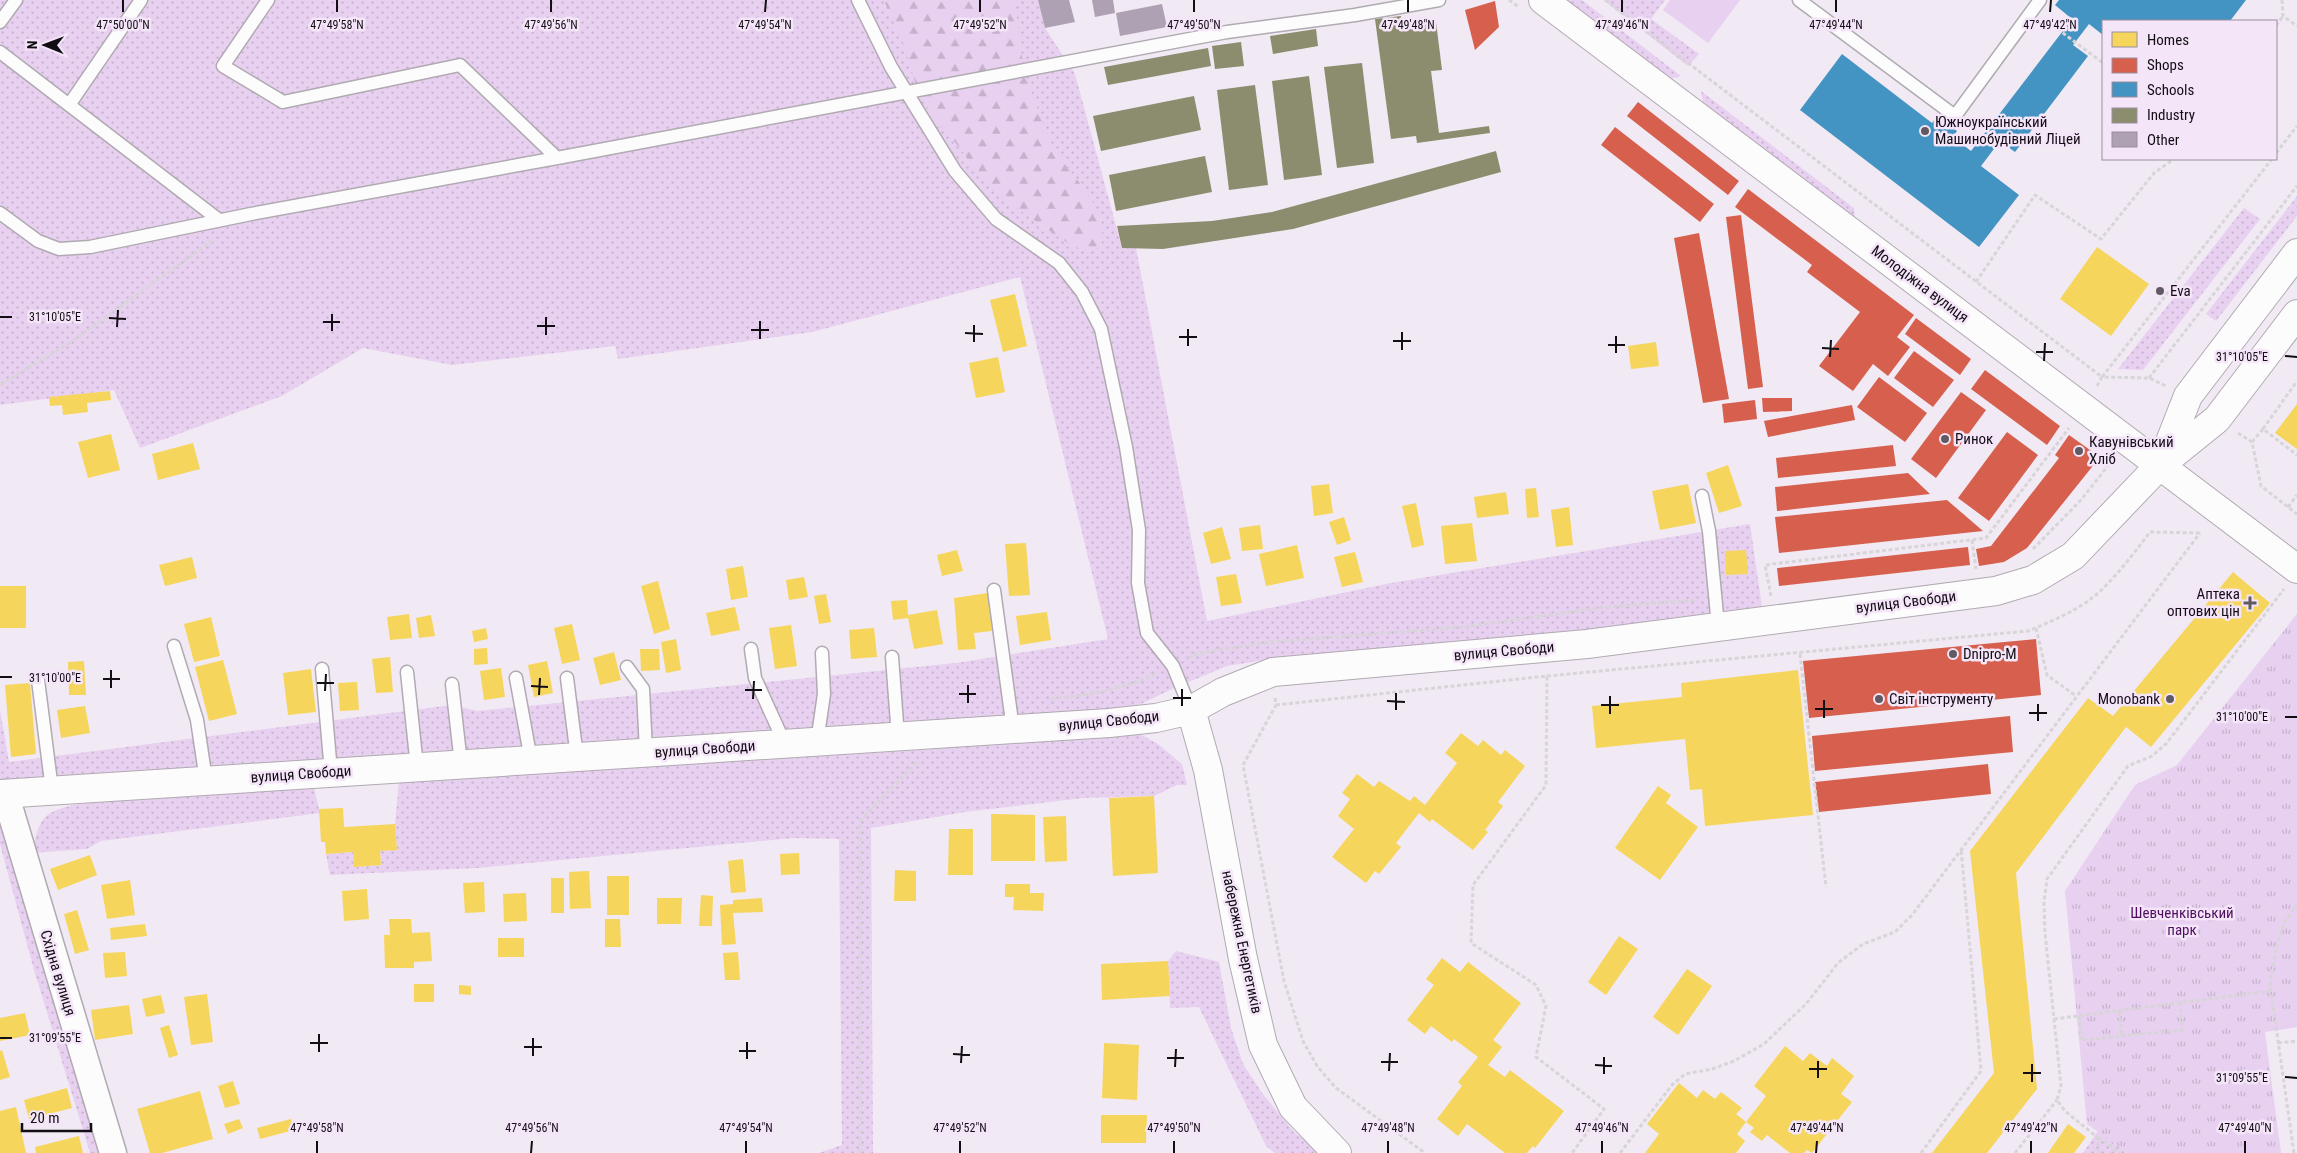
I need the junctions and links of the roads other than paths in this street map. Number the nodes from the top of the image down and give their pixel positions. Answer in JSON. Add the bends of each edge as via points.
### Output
{"nodes":[{"id":1,"x":16,"y":0,"type":"edge"},
{"id":2,"x":141,"y":0,"type":"edge"},
{"id":3,"x":268,"y":0,"type":"edge"},
{"id":4,"x":858,"y":0,"type":"edge"},
{"id":5,"x":1439,"y":0,"type":"edge"},
{"id":6,"x":1798,"y":0,"type":"edge"},
{"id":7,"x":2036,"y":5,"type":"edge"},
{"id":8,"x":1534,"y":6,"type":"edge"},
{"id":9,"x":0,"y":22,"type":"edge"},
{"id":10,"x":0,"y":52,"type":"edge"},
{"id":11,"x":906,"y":92,"type":"junction"},
{"id":12,"x":69,"y":105,"type":"junction"},
{"id":13,"x":557,"y":158,"type":"junction"},
{"id":14,"x":0,"y":212,"type":"edge"},
{"id":15,"x":219,"y":220,"type":"junction"},
{"id":16,"x":2297,"y":253,"type":"edge"},
{"id":17,"x":2297,"y":314,"type":"edge"},
{"id":18,"x":2160,"y":465,"type":"junction"},
{"id":19,"x":1702,"y":496,"type":"dead end"},
{"id":20,"x":2293,"y":576,"type":"edge"},
{"id":21,"x":994,"y":590,"type":"dead end"},
{"id":22,"x":1718,"y":626,"type":"junction"},
{"id":23,"x":174,"y":646,"type":"dead end"},
{"id":24,"x":751,"y":649,"type":"dead end"},
{"id":25,"x":822,"y":653,"type":"dead end"},
{"id":26,"x":892,"y":657,"type":"dead end"},
{"id":27,"x":627,"y":667,"type":"dead end"},
{"id":28,"x":322,"y":669,"type":"dead end"},
{"id":29,"x":407,"y":672,"type":"dead end"},
{"id":30,"x":516,"y":678,"type":"dead end"},
{"id":31,"x":567,"y":678,"type":"dead end"},
{"id":32,"x":38,"y":680,"type":"dead end"},
{"id":33,"x":452,"y":684,"type":"dead end"},
{"id":34,"x":1191,"y":710,"type":"junction"},
{"id":35,"x":1011,"y":717,"type":"junction"},
{"id":36,"x":898,"y":736,"type":"junction"},
{"id":37,"x":817,"y":742,"type":"junction"},
{"id":38,"x":785,"y":744,"type":"junction"},
{"id":39,"x":646,"y":752,"type":"junction"},
{"id":40,"x":577,"y":757,"type":"junction"},
{"id":41,"x":531,"y":760,"type":"junction"},
{"id":42,"x":461,"y":764,"type":"junction"},
{"id":43,"x":417,"y":767,"type":"junction"},
{"id":44,"x":332,"y":772,"type":"junction"},
{"id":45,"x":206,"y":780,"type":"junction"},
{"id":46,"x":52,"y":790,"type":"junction"},
{"id":47,"x":2,"y":793,"type":"edge"},
{"id":48,"x":114,"y":1153,"type":"edge"},
{"id":49,"x":1337,"y":1153,"type":"edge"}],
"edges":[{"from":1,"to":9,"type":"lane"},
{"from":2,"to":12,"type":"lane"},
{"from":3,"to":13,"type":"lane","via":[[223,66],[283,102],[460,65]]},
{"from":4,"to":11,"type":"lane"},
{"from":5,"to":11,"type":"lane","via":[[1227,32]]},
{"from":6,"to":7,"type":"lane","via":[[1955,116]]},
{"from":8,"to":18,"type":"street","name":"Молодіжна вулиця"},
{"from":10,"to":12,"type":"lane"},
{"from":11,"to":13,"type":"lane"},
{"from":11,"to":34,"type":"lane","via":[[954,171],[996,218],[1059,263],[1082,292],[1101,329],[1126,447],[1139,530],[1138,583],[1146,633],[1173,666]]},
{"from":12,"to":15,"type":"lane"},
{"from":13,"to":15,"type":"lane"},
{"from":14,"to":15,"type":"lane","via":[[38,241],[59,249],[124,242]]},
{"from":16,"to":18,"type":"street","via":[[2188,396]]},
{"from":17,"to":18,"type":"street","via":[[2217,419]]},
{"from":18,"to":20,"type":"street","name":"Молодіжна вулиця"},
{"from":18,"to":22,"type":"street","name":"вулиця Свободи","via":[[2073,556],[2033,580],[1996,591]]},
{"from":19,"to":22,"type":"lane","via":[[1709,531]]},
{"from":21,"to":35,"type":"lane"},
{"from":22,"to":34,"type":"street","name":"вулиця Свободи","via":[[1587,644],[1274,672],[1223,692]]},
{"from":23,"to":45,"type":"lane","via":[[197,720]]},
{"from":24,"to":38,"type":"lane","via":[[755,678]]},
{"from":25,"to":37,"type":"lane","via":[[824,694]]},
{"from":26,"to":36,"type":"lane"},
{"from":27,"to":39,"type":"lane","via":[[643,689]]},
{"from":28,"to":44,"type":"lane"},
{"from":29,"to":43,"type":"lane"},
{"from":30,"to":41,"type":"lane"},
{"from":31,"to":40,"type":"lane"},
{"from":32,"to":46,"type":"lane"},
{"from":33,"to":42,"type":"lane"},
{"from":34,"to":35,"type":"street","name":"вулиця Свободи","via":[[1109,723]]},
{"from":34,"to":49,"type":"street","name":"набережна Енергетиків","via":[[1208,770],[1243,959],[1264,1045],[1293,1107]]},
{"from":35,"to":36,"type":"street","name":"вулиця Свободи"},
{"from":36,"to":37,"type":"street","name":"вулиця Свободи"},
{"from":37,"to":38,"type":"street","name":"вулиця Свободи"},
{"from":38,"to":39,"type":"street","name":"вулиця Свободи"},
{"from":39,"to":40,"type":"street","name":"вулиця Свободи"},
{"from":40,"to":41,"type":"street","name":"вулиця Свободи"},
{"from":41,"to":42,"type":"street","name":"вулиця Свободи"},
{"from":42,"to":43,"type":"street","name":"вулиця Свободи"},
{"from":43,"to":44,"type":"street","name":"вулиця Свободи"},
{"from":44,"to":45,"type":"street","name":"вулиця Свободи"},
{"from":45,"to":46,"type":"street","name":"вулиця Свободи"},
{"from":46,"to":47,"type":"street","name":"вулиця Свободи"},
{"from":47,"to":48,"type":"street","name":"Східна вулиця"}]}
